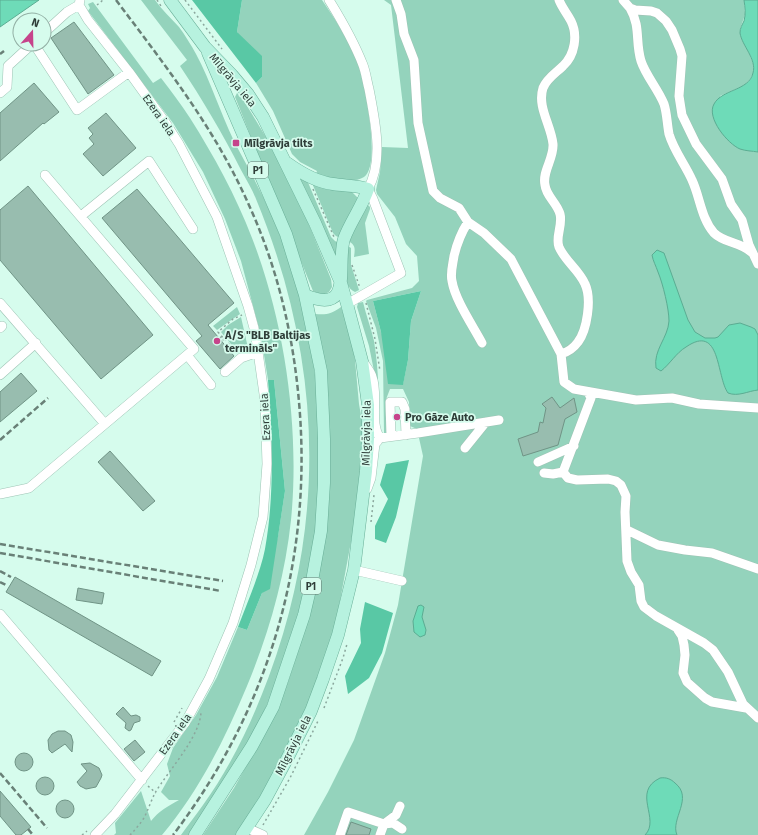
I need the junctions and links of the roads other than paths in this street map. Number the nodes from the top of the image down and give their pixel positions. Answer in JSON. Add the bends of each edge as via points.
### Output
{"nodes":[{"id":1,"x":329,"y":0,"type":"edge"},
{"id":2,"x":396,"y":0,"type":"edge"},
{"id":3,"x":558,"y":0,"type":"edge"},
{"id":4,"x":623,"y":0,"type":"edge"},
{"id":5,"x":79,"y":3,"type":"edge"},
{"id":6,"x":166,"y":3,"type":"edge"},
{"id":7,"x":630,"y":8,"type":"junction"},
{"id":8,"x":52,"y":26,"type":"edge"},
{"id":9,"x":205,"y":47,"type":"junction"},
{"id":10,"x":23,"y":52,"type":"edge"},
{"id":11,"x":38,"y":52,"type":"edge"},
{"id":12,"x":129,"y":72,"type":"junction"},
{"id":13,"x":0,"y":93,"type":"edge"},
{"id":14,"x":285,"y":162,"type":"junction"},
{"id":15,"x":45,"y":175,"type":"dead end"},
{"id":16,"x":368,"y":189,"type":"junction"},
{"id":17,"x":81,"y":216,"type":"junction"},
{"id":18,"x":468,"y":224,"type":"junction"},
{"id":19,"x":193,"y":229,"type":"dead end"},
{"id":20,"x":751,"y":252,"type":"junction"},
{"id":21,"x":758,"y":264,"type":"edge"},
{"id":22,"x":341,"y":284,"type":"junction"},
{"id":23,"x":305,"y":295,"type":"junction"},
{"id":24,"x":0,"y":303,"type":"edge"},
{"id":25,"x":347,"y":304,"type":"junction"},
{"id":26,"x":482,"y":343,"type":"dead end"},
{"id":27,"x":36,"y":344,"type":"junction"},
{"id":28,"x":258,"y":352,"type":"junction"},
{"id":29,"x":562,"y":353,"type":"junction"},
{"id":30,"x":187,"y":355,"type":"junction"},
{"id":31,"x":362,"y":361,"type":"junction"},
{"id":32,"x":225,"y":372,"type":"dead end"},
{"id":33,"x":0,"y":375,"type":"edge"},
{"id":34,"x":211,"y":385,"type":"dead end"},
{"id":35,"x":591,"y":395,"type":"junction"},
{"id":36,"x":758,"y":408,"type":"edge"},
{"id":37,"x":499,"y":420,"type":"dead end"},
{"id":38,"x":486,"y":422,"type":"junction"},
{"id":39,"x":105,"y":424,"type":"junction"},
{"id":40,"x":406,"y":435,"type":"junction"},
{"id":41,"x":391,"y":436,"type":"junction"},
{"id":42,"x":380,"y":438,"type":"junction"},
{"id":43,"x":574,"y":446,"type":"junction"},
{"id":44,"x":465,"y":448,"type":"dead end"},
{"id":45,"x":538,"y":462,"type":"dead end"},
{"id":46,"x":544,"y":472,"type":"dead end"},
{"id":47,"x":563,"y":472,"type":"junction"},
{"id":48,"x":0,"y":494,"type":"edge"},
{"id":49,"x":362,"y":500,"type":"junction"},
{"id":50,"x":627,"y":530,"type":"junction"},
{"id":51,"x":758,"y":569,"type":"edge"},
{"id":52,"x":354,"y":570,"type":"junction"},
{"id":53,"x":402,"y":581,"type":"dead end"},
{"id":54,"x":0,"y":614,"type":"edge"},
{"id":55,"x":677,"y":629,"type":"junction"},
{"id":56,"x":746,"y":708,"type":"junction"},
{"id":57,"x":758,"y":718,"type":"edge"},
{"id":58,"x":142,"y":780,"type":"junction"},
{"id":59,"x":400,"y":806,"type":"dead end"},
{"id":60,"x":384,"y":824,"type":"junction"},
{"id":61,"x":402,"y":829,"type":"dead end"},
{"id":62,"x":93,"y":831,"type":"edge"},
{"id":63,"x":244,"y":832,"type":"edge"},
{"id":64,"x":195,"y":835,"type":"edge"},
{"id":65,"x":263,"y":835,"type":"edge"},
{"id":66,"x":340,"y":835,"type":"edge"},
{"id":67,"x":380,"y":835,"type":"edge"}],
"edges":[{"from":1,"to":16,"type":"street","via":[[347,30],[364,67],[377,139],[376,163]]},
{"from":2,"to":18,"type":"street","via":[[404,34],[414,60],[418,123],[432,187],[437,196],[459,208]]},
{"from":3,"to":29,"type":"street","via":[[575,33],[570,57],[548,80],[542,94],[542,107],[553,149],[544,184],[560,214],[559,247],[582,278],[589,302],[583,333],[578,342]]},
{"from":4,"to":7,"type":"street"},
{"from":5,"to":8,"type":"street"},
{"from":5,"to":12,"type":"street","name":"Ezera iela","via":[[88,20]]},
{"from":6,"to":9,"type":"main road","name":"Mīlgrāvja iela","number":"P1"},
{"from":7,"to":20,"type":"street","via":[[637,24],[643,66],[664,104],[671,139],[692,180],[704,217],[720,238],[743,246]]},
{"from":7,"to":20,"type":"street","via":[[657,13],[672,30],[682,56],[679,96],[682,115],[696,144],[722,179],[731,204],[743,221]]},
{"from":9,"to":14,"type":"main road","name":"Mīlgrāvja iela","number":"P1","via":[[248,94],[263,117]]},
{"from":9,"to":23,"type":"main road","name":"Mīlgrāvja iela","number":"P1","via":[[286,234]]},
{"from":10,"to":13,"type":"street","via":[[8,66],[7,87]]},
{"from":11,"to":12,"type":"street","via":[[77,110]]},
{"from":12,"to":28,"type":"street","name":"Ezera iela","via":[[179,144],[217,217],[248,306]]},
{"from":14,"to":16,"type":"main road","via":[[322,182]]},
{"from":14,"to":22,"type":"main road","name":"Mīlgrāvja iela","number":"P1","via":[[315,222]]},
{"from":15,"to":17,"type":"street"},
{"from":16,"to":22,"type":"main road","via":[[343,241]]},
{"from":16,"to":25,"type":"street","via":[[401,273],[362,292]]},
{"from":17,"to":19,"type":"street","via":[[149,161]]},
{"from":17,"to":30,"type":"street","via":[[194,349]]},
{"from":18,"to":26,"type":"street","via":[[457,243],[451,280],[457,297]]},
{"from":18,"to":29,"type":"street","via":[[494,242],[511,259]]},
{"from":20,"to":21,"type":"street"},
{"from":22,"to":23,"type":"main road","via":[[337,293],[329,300],[318,301]]},
{"from":22,"to":25,"type":"main road","name":"Mīlgrāvja iela","number":"P1"},
{"from":23,"to":64,"type":"main road","name":"Mīlgrāvja iela","number":"P1","via":[[320,371],[324,439],[320,531],[312,581],[304,615],[273,707],[252,746]]},
{"from":24,"to":27,"type":"street"},
{"from":25,"to":31,"type":"main road","name":"Mīlgrāvja iela","number":"P1"},
{"from":27,"to":33,"type":"street"},
{"from":27,"to":39,"type":"street"},
{"from":28,"to":32,"type":"street","via":[[241,358]]},
{"from":28,"to":58,"type":"street","name":"Ezera iela","via":[[265,401],[267,464],[263,517],[251,565],[233,623],[209,679],[185,723]]},
{"from":29,"to":35,"type":"street","via":[[563,379],[566,385]]},
{"from":30,"to":34,"type":"street"},
{"from":30,"to":39,"type":"street"},
{"from":31,"to":42,"type":"street","via":[[372,377],[376,432]]},
{"from":31,"to":49,"type":"main road","name":"Mīlgrāvja iela","number":"P1","via":[[368,425]]},
{"from":35,"to":36,"type":"street","via":[[641,401],[672,398],[699,404]]},
{"from":35,"to":43,"type":"street"},
{"from":37,"to":38,"type":"street"},
{"from":38,"to":40,"type":"street"},
{"from":38,"to":44,"type":"street"},
{"from":39,"to":48,"type":"street","via":[[29,488]]},
{"from":40,"to":41,"type":"street"},
{"from":40,"to":41,"type":"street","via":[[405,409],[402,402],[390,402]]},
{"from":41,"to":42,"type":"street"},
{"from":42,"to":49,"type":"street","via":[[375,444],[371,478]]},
{"from":43,"to":45,"type":"street"},
{"from":43,"to":47,"type":"street"},
{"from":46,"to":47,"type":"street"},
{"from":47,"to":50,"type":"street","via":[[577,480],[608,479],[621,485],[626,496]]},
{"from":49,"to":52,"type":"main road","name":"Mīlgrāvja iela","number":"P1"},
{"from":50,"to":51,"type":"street","via":[[658,545],[712,553]]},
{"from":50,"to":55,"type":"street","via":[[628,561],[639,585],[642,604],[649,612]]},
{"from":52,"to":53,"type":"street"},
{"from":52,"to":63,"type":"main road","name":"Mīlgrāvja iela","number":"P1","via":[[338,635],[311,711],[286,761]]},
{"from":54,"to":58,"type":"street"},
{"from":55,"to":56,"type":"street","via":[[704,643],[716,653]]},
{"from":55,"to":56,"type":"street","via":[[684,645],[683,673],[687,682],[712,702]]},
{"from":56,"to":57,"type":"street"},
{"from":58,"to":62,"type":"street","name":"Ezera iela","via":[[115,814]]},
{"from":59,"to":60,"type":"street","via":[[396,815]]},
{"from":60,"to":61,"type":"street","via":[[393,823]]},
{"from":60,"to":66,"type":"street","via":[[348,812]]},
{"from":60,"to":67,"type":"street"},
{"from":63,"to":65,"type":"street"}]}
